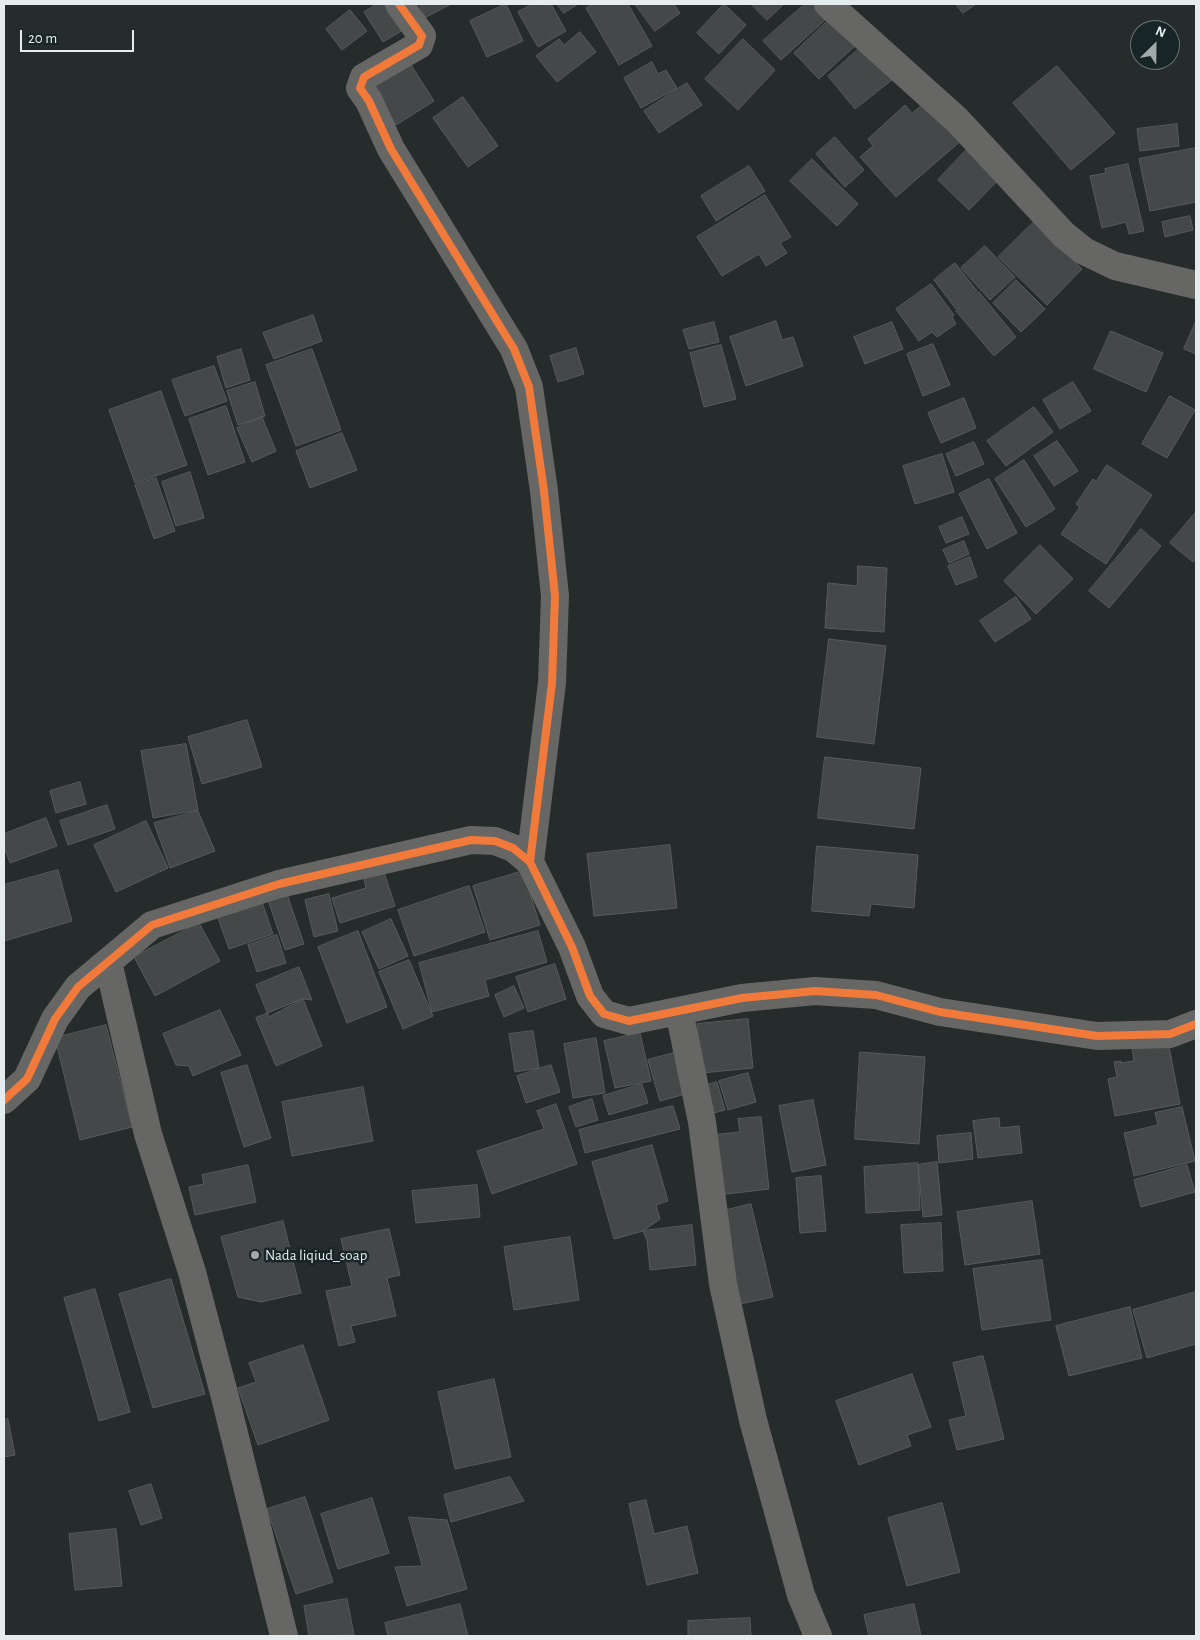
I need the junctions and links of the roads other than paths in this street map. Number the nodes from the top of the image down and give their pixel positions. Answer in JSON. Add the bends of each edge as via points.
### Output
{"nodes":[{"id":1,"x":399,"y":4,"type":"edge"},
{"id":2,"x":828,"y":4,"type":"edge"},
{"id":3,"x":1196,"y":285,"type":"edge"},
{"id":4,"x":530,"y":862,"type":"junction"},
{"id":5,"x":108,"y":962,"type":"junction"},
{"id":6,"x":679,"y":1011,"type":"junction"},
{"id":7,"x":1196,"y":1024,"type":"edge"},
{"id":8,"x":4,"y":1100,"type":"edge"},
{"id":9,"x":284,"y":1636,"type":"edge"},
{"id":10,"x":818,"y":1636,"type":"edge"}],
"edges":[{"from":1,"to":4,"type":"street","via":[[422,36],[419,45],[364,77],[360,88],[391,149],[514,349],[529,387],[555,596],[552,683]]},
{"from":2,"to":3,"type":"street","via":[[957,120],[1078,246],[1115,266]]},
{"from":4,"to":5,"type":"street","via":[[513,848],[495,841],[471,840],[289,882],[152,925]]},
{"from":4,"to":6,"type":"street","via":[[572,947],[590,996],[604,1014],[629,1021]]},
{"from":5,"to":8,"type":"street","via":[[78,986],[55,1019],[28,1079]]},
{"from":5,"to":9,"type":"street","via":[[148,1134],[192,1272]]},
{"from":6,"to":7,"type":"street","via":[[742,998],[815,991],[876,995],[940,1012],[1097,1036],[1170,1034]]},
{"from":6,"to":10,"type":"street","via":[[702,1122],[723,1284],[752,1420],[801,1594]]}]}
